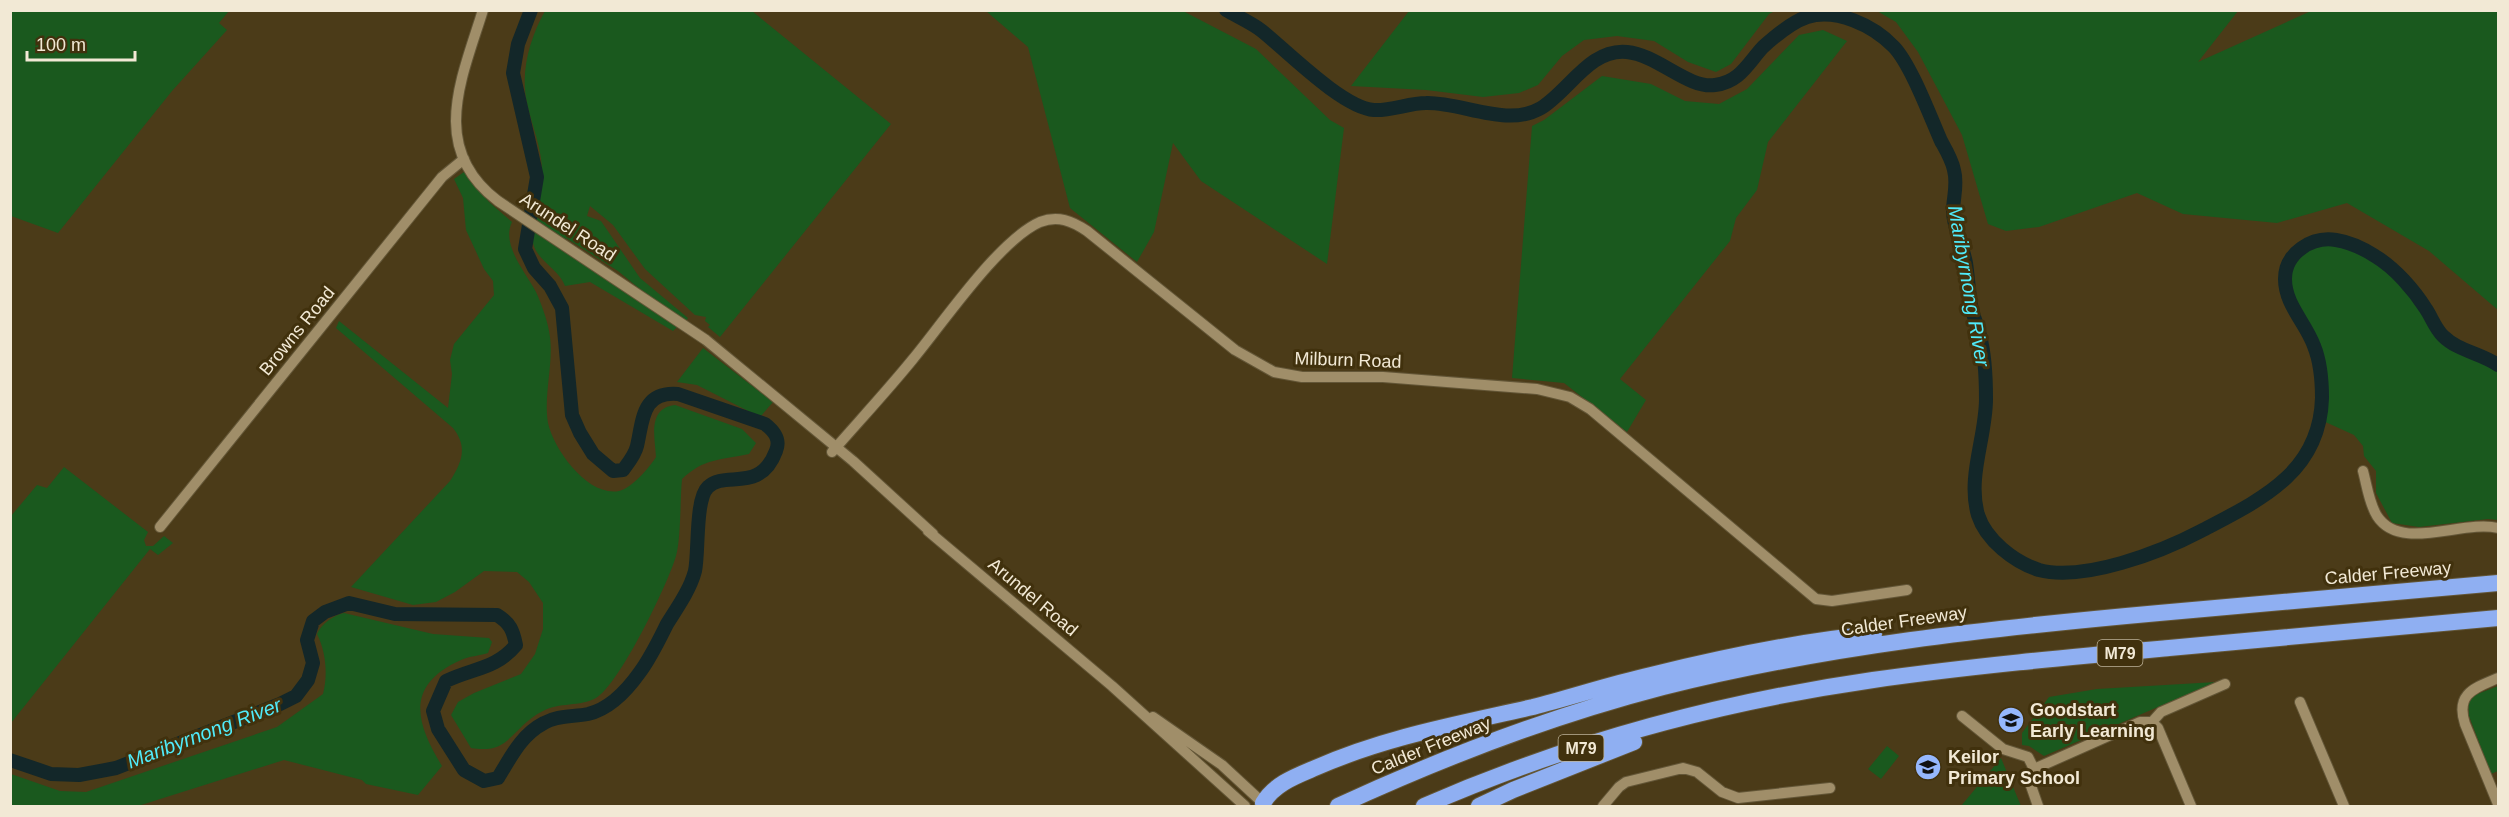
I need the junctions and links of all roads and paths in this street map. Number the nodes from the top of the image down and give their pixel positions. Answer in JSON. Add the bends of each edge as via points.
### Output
{"nodes":[{"id":1,"x":483,"y":10,"type":"edge"},
{"id":2,"x":464,"y":159,"type":"junction"},
{"id":3,"x":834,"y":450,"type":"junction"},
{"id":4,"x":2363,"y":471,"type":"dead end"},
{"id":5,"x":160,"y":527,"type":"dead end"},
{"id":6,"x":2499,"y":528,"type":"edge"},
{"id":7,"x":2499,"y":583,"type":"edge"},
{"id":8,"x":1907,"y":590,"type":"dead end"},
{"id":9,"x":2499,"y":618,"type":"edge"},
{"id":10,"x":2010,"y":626,"type":"junction"},
{"id":11,"x":2499,"y":678,"type":"edge"},
{"id":12,"x":2225,"y":684,"type":"dead end"},
{"id":13,"x":1112,"y":686,"type":"junction"},
{"id":14,"x":2300,"y":702,"type":"dead end"},
{"id":15,"x":1743,"y":705,"type":"junction"},
{"id":16,"x":1962,"y":716,"type":"dead end"},
{"id":17,"x":2152,"y":722,"type":"junction"},
{"id":18,"x":2034,"y":769,"type":"junction"},
{"id":19,"x":1830,"y":788,"type":"dead end"},
{"id":20,"x":1263,"y":803,"type":"joint"},
{"id":21,"x":2499,"y":804,"type":"edge"},
{"id":22,"x":1245,"y":807,"type":"edge"},
{"id":23,"x":1338,"y":807,"type":"edge"},
{"id":24,"x":1424,"y":807,"type":"edge"},
{"id":25,"x":1479,"y":807,"type":"edge"},
{"id":26,"x":1603,"y":807,"type":"edge"},
{"id":27,"x":2038,"y":807,"type":"edge"},
{"id":28,"x":2191,"y":807,"type":"edge"},
{"id":29,"x":2344,"y":807,"type":"edge"}],
"edges":[{"from":1,"to":2,"type":"street","name":"Arundel Road","via":[[455,107],[456,133]]},
{"from":2,"to":3,"type":"street","name":"Arundel Road","via":[[483,188],[498,201],[706,340]]},
{"from":2,"to":5,"type":"street","name":"Browns Road","via":[[442,177]]},
{"from":3,"to":8,"type":"street","name":"Milburn Road","via":[[1014,240],[1040,222],[1066,220],[1087,231],[1235,350],[1266,368],[1302,377],[1383,377],[1562,394],[1590,409],[1812,596],[1832,601]]},
{"from":3,"to":13,"type":"street","name":"Arundel Road"},
{"from":4,"to":6,"type":"street","via":[[2377,516],[2394,531],[2410,534],[2482,526]]},
{"from":7,"to":10,"type":"highway","name":"Calder Freeway","number":"M79"},
{"from":9,"to":15,"type":"highway","number":"M79","via":[[1991,666],[1873,680]]},
{"from":10,"to":20,"type":"highway","via":[[1833,638],[1651,674],[1375,744],[1283,783]]},
{"from":10,"to":23,"type":"highway","name":"Calder Freeway","number":"M79","via":[[1822,653],[1660,688],[1496,740]]},
{"from":11,"to":21,"type":"street","via":[[2471,691],[2463,701],[2462,711]]},
{"from":12,"to":17,"type":"street","via":[[2161,712]]},
{"from":13,"to":20,"type":"street","name":"Arundel Road","via":[[1220,764]]},
{"from":13,"to":22,"type":"street","name":"Arundel Road"},
{"from":14,"to":29,"type":"street"},
{"from":15,"to":24,"type":"highway","number":"M79","via":[[1580,748]]},
{"from":15,"to":25,"type":"highway","via":[[1648,737]]},
{"from":16,"to":18,"type":"street","via":[[2003,749],[2026,755]]},
{"from":17,"to":18,"type":"street","via":[[2140,722]]},
{"from":17,"to":28,"type":"street","via":[[2159,730]]},
{"from":18,"to":27,"type":"street","via":[[2030,783]]},
{"from":19,"to":26,"type":"street","via":[[1738,798],[1722,792],[1697,772],[1683,768],[1626,782]]}]}
